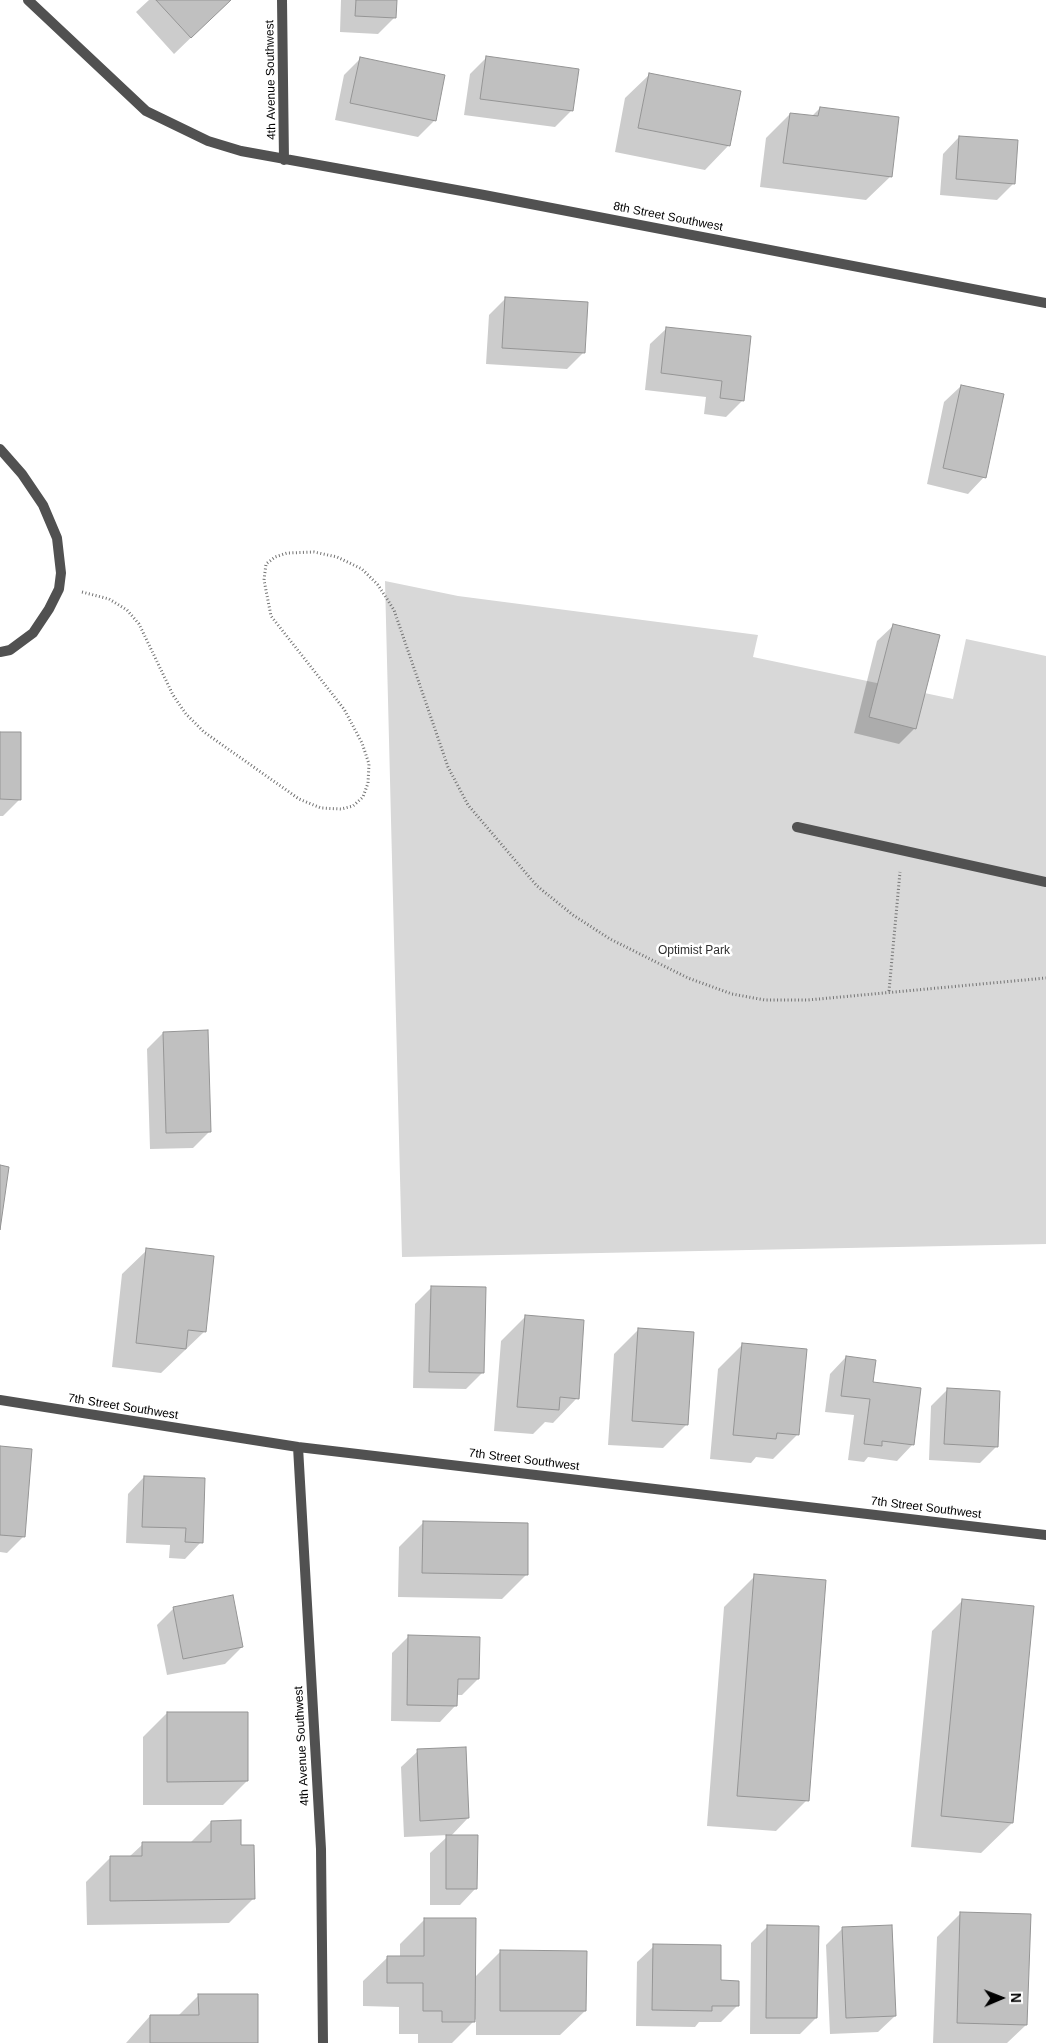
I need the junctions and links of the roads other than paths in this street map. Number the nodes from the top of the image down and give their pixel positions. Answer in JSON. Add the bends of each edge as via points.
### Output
{"nodes":[{"id":1,"x":28,"y":0,"type":"edge"},
{"id":2,"x":282,"y":0,"type":"edge"},
{"id":3,"x":284,"y":160,"type":"junction"},
{"id":4,"x":1046,"y":303,"type":"edge"},
{"id":5,"x":0,"y":449,"type":"edge"},
{"id":6,"x":0,"y":652,"type":"edge"},
{"id":7,"x":797,"y":828,"type":"dead end"},
{"id":8,"x":1046,"y":882,"type":"edge"},
{"id":9,"x":0,"y":1400,"type":"edge"},
{"id":10,"x":298,"y":1448,"type":"junction"},
{"id":11,"x":1046,"y":1535,"type":"edge"},
{"id":12,"x":323,"y":2043,"type":"edge"}],
"edges":[{"from":1,"to":3,"type":"street","name":"8th Street Southwest","via":[[146,111],[208,140]]},
{"from":2,"to":3,"type":"street","name":"4th Avenue Southwest"},
{"from":3,"to":4,"type":"street","name":"8th Street Southwest"},
{"from":5,"to":6,"type":"street","via":[[43,505],[58,538],[62,574],[59,589],[33,633],[10,650]]},
{"from":7,"to":8,"type":"street"},
{"from":9,"to":10,"type":"street","name":"7th Street Southwest"},
{"from":10,"to":11,"type":"street","name":"7th Street Southwest"},
{"from":10,"to":12,"type":"street","name":"4th Avenue Southwest","via":[[321,1849]]}]}
